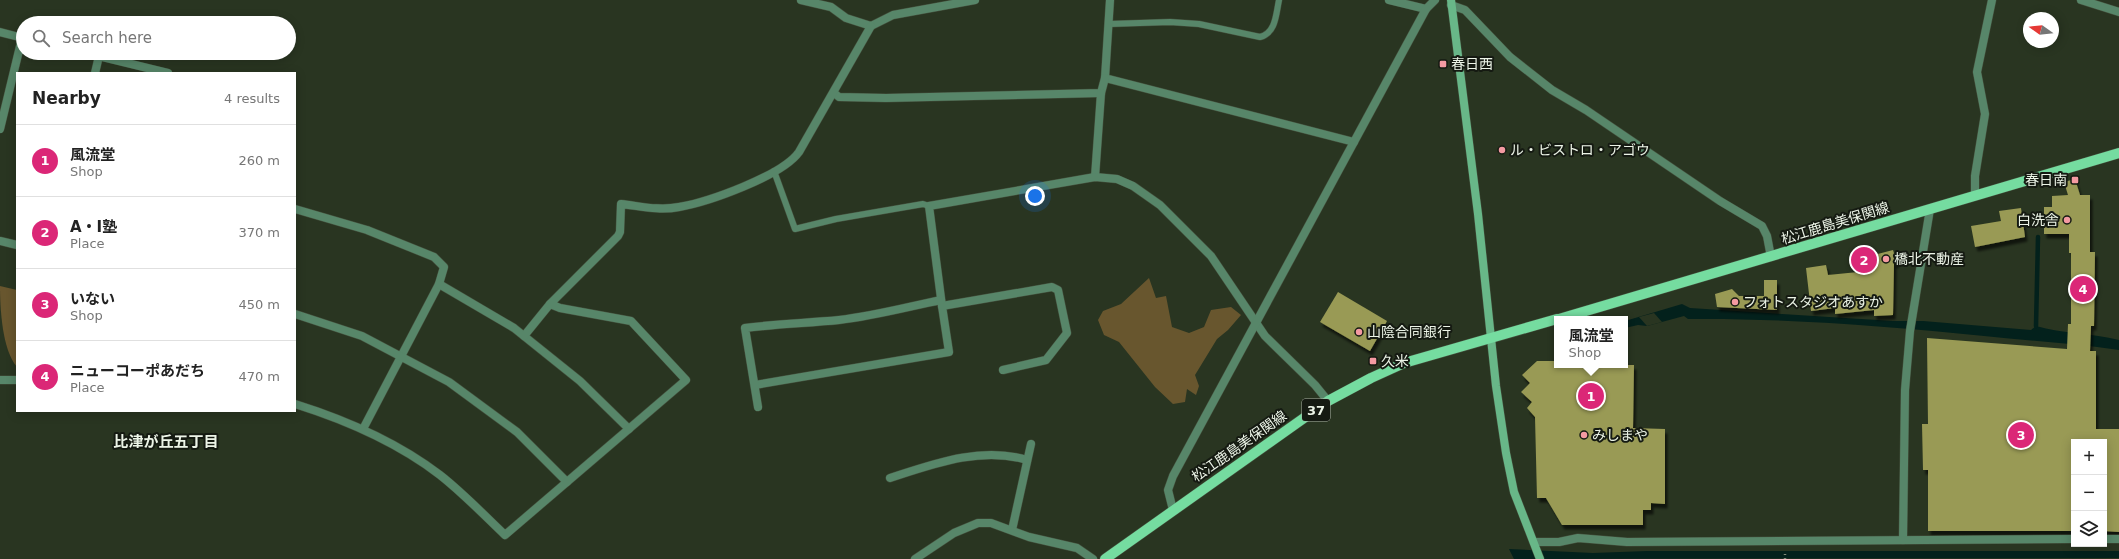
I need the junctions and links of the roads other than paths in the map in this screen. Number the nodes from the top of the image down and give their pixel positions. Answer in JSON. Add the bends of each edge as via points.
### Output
{"nodes":[{"id":1,"x":801,"y":0,"type":"edge"},
{"id":2,"x":975,"y":0,"type":"edge"},
{"id":3,"x":1110,"y":0,"type":"edge"},
{"id":4,"x":1279,"y":0,"type":"edge"},
{"id":5,"x":1389,"y":0,"type":"edge"},
{"id":6,"x":1435,"y":0,"type":"edge"},
{"id":7,"x":1992,"y":0,"type":"edge"},
{"id":8,"x":2081,"y":0,"type":"edge"},
{"id":9,"x":1451,"y":2,"type":"edge"},
{"id":10,"x":2100,"y":3,"type":"edge"},
{"id":11,"x":1426,"y":9,"type":"junction"},
{"id":12,"x":2119,"y":12,"type":"edge"},
{"id":13,"x":1109,"y":24,"type":"junction"},
{"id":14,"x":871,"y":26,"type":"junction"},
{"id":15,"x":0,"y":32,"type":"edge"},
{"id":16,"x":16,"y":36,"type":"edge"},
{"id":17,"x":17,"y":60,"type":"edge"},
{"id":18,"x":98,"y":60,"type":"edge"},
{"id":19,"x":115,"y":60,"type":"edge"},
{"id":20,"x":95,"y":72,"type":"edge"},
{"id":21,"x":164,"y":72,"type":"edge"},
{"id":22,"x":1105,"y":78,"type":"junction"},
{"id":23,"x":834,"y":93,"type":"junction"},
{"id":24,"x":1100,"y":93,"type":"junction"},
{"id":25,"x":0,"y":129,"type":"edge"},
{"id":26,"x":1354,"y":142,"type":"junction"},
{"id":27,"x":2119,"y":153,"type":"edge"},
{"id":28,"x":774,"y":171,"type":"junction"},
{"id":29,"x":1094,"y":176,"type":"junction"},
{"id":30,"x":1975,"y":195,"type":"junction"},
{"id":31,"x":929,"y":206,"type":"junction"},
{"id":32,"x":296,"y":209,"type":"edge"},
{"id":33,"x":1930,"y":209,"type":"junction"},
{"id":34,"x":0,"y":241,"type":"edge"},
{"id":35,"x":16,"y":245,"type":"edge"},
{"id":36,"x":1771,"y":257,"type":"junction"},
{"id":37,"x":438,"y":284,"type":"junction"},
{"id":38,"x":942,"y":303,"type":"junction"},
{"id":39,"x":550,"y":304,"type":"junction"},
{"id":40,"x":296,"y":314,"type":"edge"},
{"id":41,"x":1568,"y":316,"type":"edge"},
{"id":42,"x":1554,"y":320,"type":"edge"},
{"id":43,"x":1256,"y":324,"type":"junction"},
{"id":44,"x":524,"y":336,"type":"junction"},
{"id":45,"x":1492,"y":338,"type":"junction"},
{"id":46,"x":401,"y":356,"type":"junction"},
{"id":47,"x":1003,"y":370,"type":"dead end"},
{"id":48,"x":0,"y":380,"type":"edge"},
{"id":49,"x":16,"y":380,"type":"edge"},
{"id":50,"x":755,"y":385,"type":"junction"},
{"id":51,"x":1328,"y":401,"type":"junction"},
{"id":52,"x":296,"y":404,"type":"edge"},
{"id":53,"x":758,"y":407,"type":"dead end"},
{"id":54,"x":363,"y":429,"type":"junction"},
{"id":55,"x":629,"y":429,"type":"junction"},
{"id":56,"x":1031,"y":444,"type":"dead end"},
{"id":57,"x":1027,"y":460,"type":"junction"},
{"id":58,"x":890,"y":478,"type":"dead end"},
{"id":59,"x":567,"y":482,"type":"junction"},
{"id":60,"x":1173,"y":510,"type":"junction"},
{"id":61,"x":1012,"y":530,"type":"junction"},
{"id":62,"x":2071,"y":539,"type":"edge"},
{"id":63,"x":2107,"y":539,"type":"edge"},
{"id":64,"x":2119,"y":539,"type":"edge"},
{"id":65,"x":1903,"y":540,"type":"junction"},
{"id":66,"x":1534,"y":543,"type":"junction"},
{"id":67,"x":915,"y":559,"type":"edge"},
{"id":68,"x":1093,"y":559,"type":"edge"},
{"id":69,"x":1105,"y":559,"type":"edge"},
{"id":70,"x":1540,"y":559,"type":"edge"}],
"edges":[{"from":1,"to":14,"type":"street","via":[[831,8],[846,18]]},
{"from":2,"to":14,"type":"street","via":[[893,15]]},
{"from":3,"to":13,"type":"street"},
{"from":4,"to":13,"type":"lane","via":[[1272,30],[1260,37],[1199,24]]},
{"from":5,"to":11,"type":"street"},
{"from":6,"to":11,"type":"street"},
{"from":7,"to":30,"type":"street","via":[[1977,72],[1985,114],[1975,176]]},
{"from":8,"to":10,"type":"street"},
{"from":9,"to":36,"type":"street","via":[[1465,10],[1510,57],[1552,90],[1762,226],[1767,236]]},
{"from":9,"to":45,"type":"street"},
{"from":10,"to":12,"type":"street"},
{"from":11,"to":26,"type":"street"},
{"from":13,"to":22,"type":"street"},
{"from":14,"to":23,"type":"street"},
{"from":15,"to":16,"type":"street"},
{"from":17,"to":25,"type":"street"},
{"from":18,"to":20,"type":"street"},
{"from":19,"to":21,"type":"street"},
{"from":22,"to":24,"type":"street"},
{"from":22,"to":26,"type":"street"},
{"from":23,"to":24,"type":"street","via":[[839,97],[886,98]]},
{"from":23,"to":28,"type":"street","via":[[794,160]]},
{"from":24,"to":29,"type":"street"},
{"from":26,"to":43,"type":"street"},
{"from":27,"to":30,"type":"main road","name":"松江鹿島美保関線","number":"37"},
{"from":28,"to":31,"type":"lane","via":[[795,229],[916,205]]},
{"from":28,"to":39,"type":"street","via":[[733,191],[678,207],[651,208],[621,204],[618,236]]},
{"from":29,"to":31,"type":"street"},
{"from":29,"to":43,"type":"street","via":[[1117,179],[1133,186],[1160,205],[1211,256]]},
{"from":30,"to":33,"type":"main road","name":"松江鹿島美保関線","number":"37"},
{"from":31,"to":38,"type":"street"},
{"from":32,"to":37,"type":"street","via":[[367,230],[434,258],[444,267]]},
{"from":33,"to":36,"type":"main road","name":"松江鹿島美保関線","number":"37"},
{"from":33,"to":65,"type":"street","via":[[1910,331],[1906,390]]},
{"from":34,"to":35,"type":"street"},
{"from":36,"to":41,"type":"main road","name":"松江鹿島美保関線","number":"37"},
{"from":37,"to":44,"type":"street","via":[[489,312]]},
{"from":37,"to":46,"type":"street"},
{"from":38,"to":47,"type":"street","via":[[1052,287],[1058,290],[1066,333],[1046,360]]},
{"from":38,"to":50,"type":"street","via":[[949,352]]},
{"from":38,"to":50,"type":"street","via":[[839,320],[745,328]]},
{"from":39,"to":44,"type":"street"},
{"from":39,"to":55,"type":"street","via":[[631,321],[686,380]]},
{"from":40,"to":46,"type":"street","via":[[362,336]]},
{"from":42,"to":45,"type":"main road","name":"松江鹿島美保関線","number":"37"},
{"from":43,"to":51,"type":"street"},
{"from":43,"to":60,"type":"street","via":[[1173,476],[1168,490]]},
{"from":44,"to":55,"type":"street","via":[[580,381]]},
{"from":45,"to":51,"type":"main road","name":"松江鹿島美保関線","number":"37","via":[[1404,363]]},
{"from":45,"to":66,"type":"street","via":[[1506,453],[1514,492]]},
{"from":46,"to":54,"type":"street"},
{"from":46,"to":59,"type":"street","via":[[449,382],[483,406],[517,432]]},
{"from":48,"to":49,"type":"street"},
{"from":50,"to":53,"type":"street"},
{"from":51,"to":60,"type":"main road","name":"松江鹿島美保関線","number":"37"},
{"from":52,"to":54,"type":"street"},
{"from":54,"to":59,"type":"street","via":[[410,455],[439,475],[505,535]]},
{"from":55,"to":59,"type":"street"},
{"from":56,"to":57,"type":"street"},
{"from":57,"to":58,"type":"street","via":[[1011,455],[949,459]]},
{"from":57,"to":61,"type":"street"},
{"from":60,"to":69,"type":"main road","name":"松江鹿島美保関線","number":"37"},
{"from":61,"to":67,"type":"street","via":[[990,523],[978,523],[954,533]]},
{"from":61,"to":68,"type":"street","via":[[1029,537],[1077,548]]},
{"from":62,"to":65,"type":"street"},
{"from":63,"to":64,"type":"street"},
{"from":65,"to":66,"type":"street","via":[[1627,542],[1578,538]]},
{"from":66,"to":70,"type":"street"}]}
